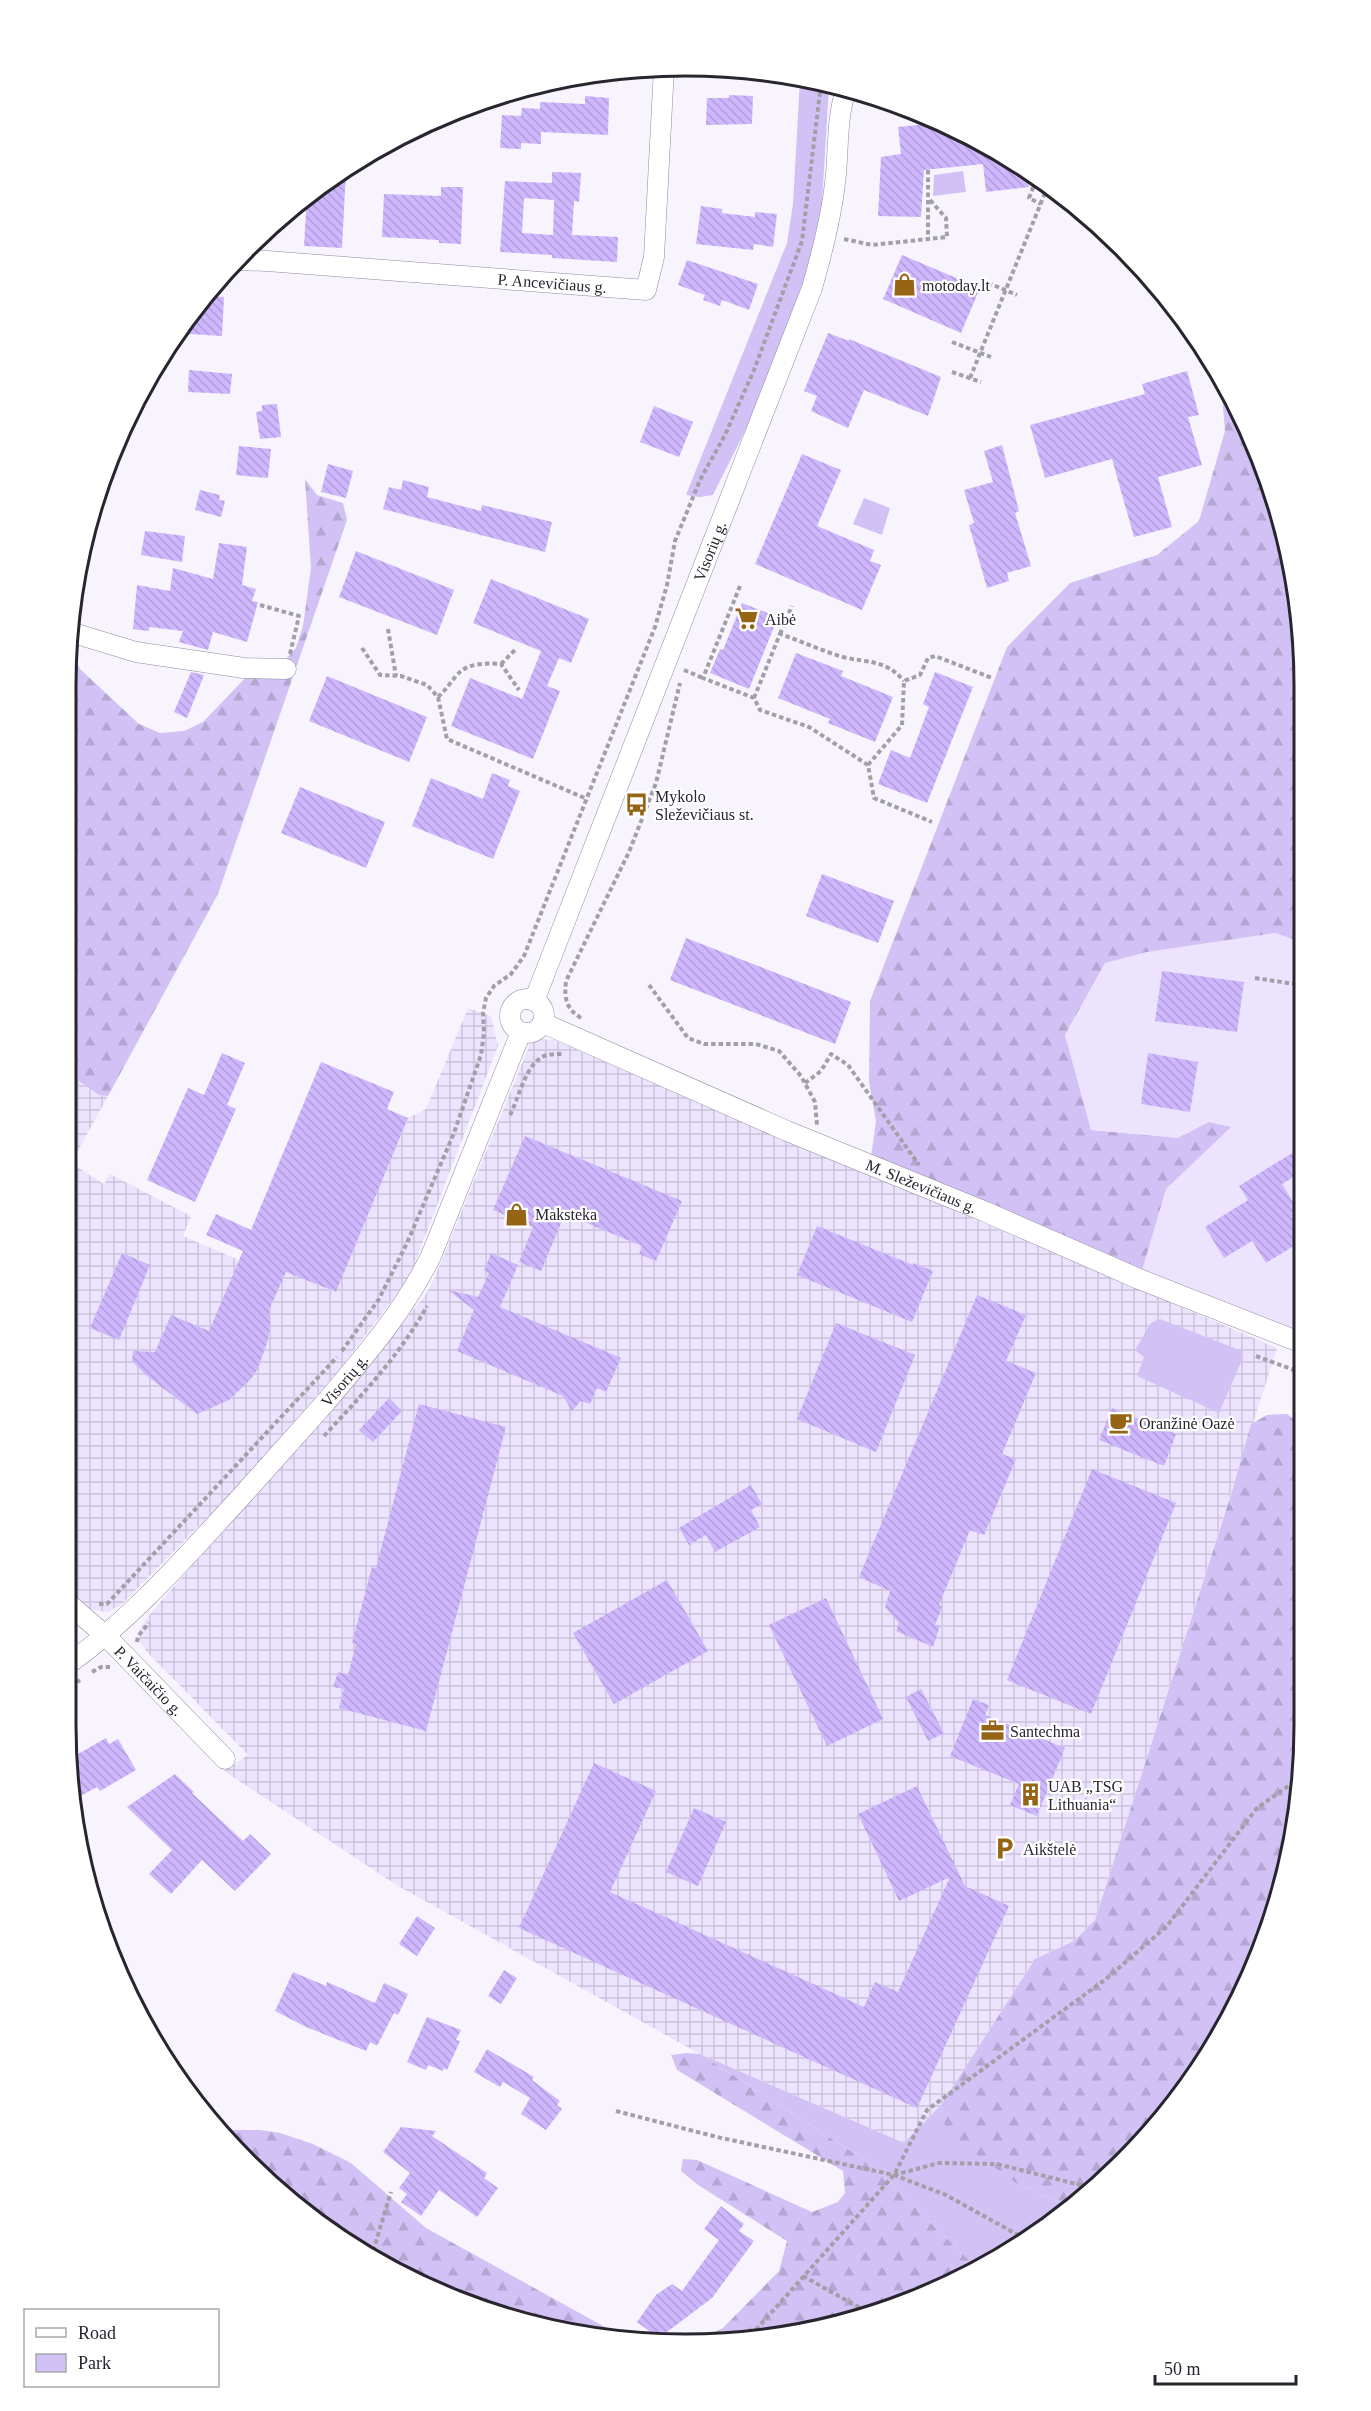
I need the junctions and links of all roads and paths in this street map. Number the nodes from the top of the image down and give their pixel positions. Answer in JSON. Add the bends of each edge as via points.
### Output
{"nodes":[{"id":1,"x":664,"y":77,"type":"edge"},
{"id":2,"x":820,"y":92,"type":"edge"},
{"id":3,"x":844,"y":97,"type":"edge"},
{"id":4,"x":928,"y":170,"type":"dead end"},
{"id":5,"x":1034,"y":186,"type":"edge"},
{"id":6,"x":1045,"y":194,"type":"edge"},
{"id":7,"x":930,"y":200,"type":"junction"},
{"id":8,"x":1041,"y":204,"type":"junction"},
{"id":9,"x":844,"y":239,"type":"dead end"},
{"id":10,"x":928,"y":239,"type":"junction"},
{"id":11,"x":250,"y":260,"type":"edge"},
{"id":12,"x":981,"y":280,"type":"dead end"},
{"id":13,"x":1005,"y":290,"type":"junction"},
{"id":14,"x":1017,"y":295,"type":"dead end"},
{"id":15,"x":952,"y":342,"type":"dead end"},
{"id":16,"x":981,"y":353,"type":"junction"},
{"id":17,"x":991,"y":357,"type":"dead end"},
{"id":18,"x":952,"y":372,"type":"dead end"},
{"id":19,"x":970,"y":378,"type":"junction"},
{"id":20,"x":981,"y":382,"type":"dead end"},
{"id":21,"x":740,"y":586,"type":"dead end"},
{"id":22,"x":260,"y":604,"type":"dead end"},
{"id":23,"x":792,"y":606,"type":"dead end"},
{"id":24,"x":388,"y":629,"type":"dead end"},
{"id":25,"x":780,"y":634,"type":"junction"},
{"id":26,"x":79,"y":635,"type":"edge"},
{"id":27,"x":362,"y":648,"type":"dead end"},
{"id":28,"x":515,"y":650,"type":"dead end"},
{"id":29,"x":501,"y":664,"type":"junction"},
{"id":30,"x":286,"y":669,"type":"joint"},
{"id":31,"x":684,"y":670,"type":"dead end"},
{"id":32,"x":396,"y":676,"type":"junction"},
{"id":33,"x":703,"y":678,"type":"junction"},
{"id":34,"x":992,"y":678,"type":"dead end"},
{"id":35,"x":904,"y":681,"type":"junction"},
{"id":36,"x":519,"y":690,"type":"dead end"},
{"id":37,"x":438,"y":697,"type":"junction"},
{"id":38,"x":754,"y":698,"type":"junction"},
{"id":39,"x":868,"y":765,"type":"junction"},
{"id":40,"x":588,"y":800,"type":"junction"},
{"id":41,"x":932,"y":822,"type":"dead end"},
{"id":42,"x":1255,"y":978,"type":"dead end"},
{"id":43,"x":1294,"y":984,"type":"edge"},
{"id":44,"x":650,"y":985,"type":"dead end"},
{"id":45,"x":534,"y":1000,"type":"junction"},
{"id":46,"x":543,"y":1023,"type":"junction"},
{"id":47,"x":521,"y":1032,"type":"junction"},
{"id":48,"x":805,"y":1083,"type":"junction"},
{"id":49,"x":813,"y":1142,"type":"junction"},
{"id":50,"x":924,"y":1170,"type":"dead end"},
{"id":51,"x":1294,"y":1340,"type":"edge"},
{"id":52,"x":1256,"y":1356,"type":"dead end"},
{"id":53,"x":1294,"y":1370,"type":"edge"},
{"id":54,"x":76,"y":1608,"type":"edge"},
{"id":55,"x":76,"y":1611,"type":"edge"},
{"id":56,"x":106,"y":1636,"type":"junction"},
{"id":57,"x":76,"y":1658,"type":"edge"},
{"id":58,"x":112,"y":1667,"type":"dead end"},
{"id":59,"x":76,"y":1683,"type":"edge"},
{"id":60,"x":225,"y":1758,"type":"dead end"},
{"id":61,"x":1291,"y":1784,"type":"edge"},
{"id":62,"x":616,"y":2111,"type":"dead end"},
{"id":63,"x":894,"y":2175,"type":"junction"},
{"id":64,"x":1084,"y":2186,"type":"edge"},
{"id":65,"x":391,"y":2192,"type":"dead end"},
{"id":66,"x":1019,"y":2235,"type":"edge"},
{"id":67,"x":374,"y":2249,"type":"edge"},
{"id":68,"x":803,"y":2276,"type":"junction"},
{"id":69,"x":861,"y":2308,"type":"edge"},
{"id":70,"x":756,"y":2330,"type":"edge"}],
"edges":[{"from":1,"to":11,"type":"street","name":"P. Ancevičiaus g.","via":[[654,257],[646,290]]},
{"from":2,"to":40,"type":"path","via":[[802,241],[754,370],[675,541],[668,585],[655,627]]},
{"from":3,"to":45,"type":"street","name":"Visorių g.","via":[[827,235],[812,288]]},
{"from":4,"to":7,"type":"path"},
{"from":5,"to":8,"type":"path","via":[[1029,198]]},
{"from":6,"to":8,"type":"path"},
{"from":7,"to":10,"type":"path"},
{"from":7,"to":10,"type":"path","via":[[945,218],[947,237]]},
{"from":8,"to":13,"type":"path"},
{"from":9,"to":10,"type":"path","via":[[872,245]]},
{"from":12,"to":13,"type":"path"},
{"from":13,"to":14,"type":"path"},
{"from":13,"to":16,"type":"path"},
{"from":15,"to":16,"type":"path"},
{"from":16,"to":17,"type":"path"},
{"from":16,"to":19,"type":"path"},
{"from":18,"to":19,"type":"path"},
{"from":19,"to":20,"type":"path"},
{"from":21,"to":33,"type":"path"},
{"from":22,"to":30,"type":"path","via":[[299,616]]},
{"from":23,"to":25,"type":"path"},
{"from":24,"to":32,"type":"path"},
{"from":25,"to":35,"type":"path","via":[[894,670]]},
{"from":25,"to":38,"type":"path"},
{"from":26,"to":30,"type":"street","via":[[136,652],[244,668]]},
{"from":27,"to":32,"type":"path","via":[[380,675]]},
{"from":28,"to":29,"type":"path"},
{"from":29,"to":36,"type":"path"},
{"from":29,"to":37,"type":"path","via":[[486,663],[462,670]]},
{"from":31,"to":33,"type":"path"},
{"from":32,"to":37,"type":"path","via":[[427,686]]},
{"from":33,"to":38,"type":"path"},
{"from":34,"to":35,"type":"path","via":[[935,656],[928,658],[920,675]]},
{"from":35,"to":39,"type":"path","via":[[902,725]]},
{"from":37,"to":40,"type":"path","via":[[447,739]]},
{"from":38,"to":39,"type":"path","via":[[760,710],[809,727]]},
{"from":39,"to":41,"type":"path","via":[[874,798]]},
{"from":40,"to":54,"type":"path","via":[[524,956],[486,998],[481,1055],[454,1133],[379,1299],[340,1353],[107,1604]]},
{"from":42,"to":43,"type":"path"},
{"from":44,"to":48,"type":"path","via":[[688,1038],[704,1044],[756,1044],[779,1051]]},
{"from":45,"to":46,"type":"street","via":[[544,1012]]},
{"from":45,"to":47,"type":"street","via":[[518,1002],[511,1010],[513,1025]]},
{"from":46,"to":47,"type":"street","via":[[534,1032]]},
{"from":46,"to":49,"type":"street","name":"M. Sleževičiaus g."},
{"from":47,"to":56,"type":"street","name":"Visorių g.","via":[[431,1256],[401,1310],[265,1471]]},
{"from":48,"to":49,"type":"path","via":[[815,1102],[818,1122]]},
{"from":48,"to":50,"type":"path","via":[[821,1071],[831,1054],[848,1065]]},
{"from":49,"to":51,"type":"street","name":"M. Sleževičiaus g."},
{"from":52,"to":53,"type":"path"},
{"from":55,"to":56,"type":"street","name":"P. Vaičaičio g."},
{"from":56,"to":57,"type":"street","name":"Visorių g."},
{"from":56,"to":60,"type":"street","name":"P. Vaičaičio g."},
{"from":58,"to":59,"type":"path","via":[[101,1667]]},
{"from":61,"to":63,"type":"path","via":[[1257,1808],[1167,1926],[1106,1979],[927,2110]]},
{"from":62,"to":63,"type":"path"},
{"from":63,"to":64,"type":"path","via":[[939,2163],[997,2164]]},
{"from":63,"to":66,"type":"path","via":[[946,2195]]},
{"from":63,"to":68,"type":"path"},
{"from":65,"to":67,"type":"path"},
{"from":68,"to":69,"type":"path"},
{"from":68,"to":70,"type":"path"}]}
